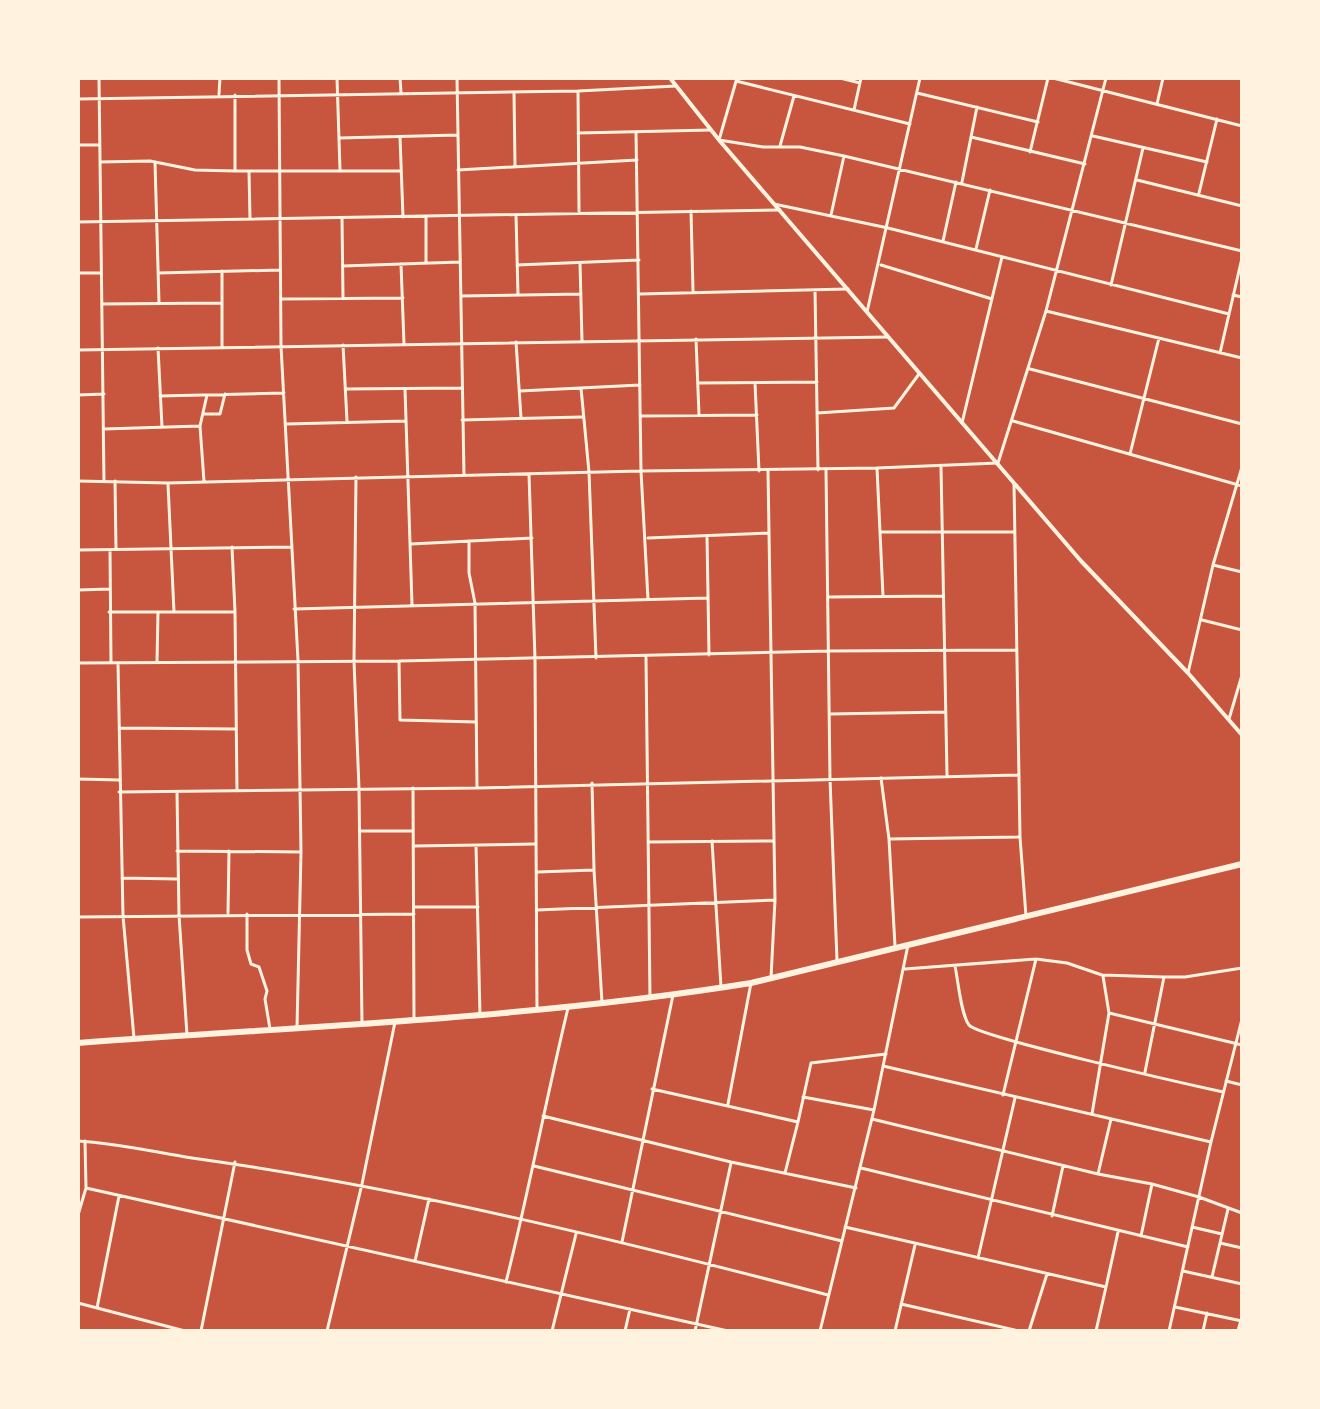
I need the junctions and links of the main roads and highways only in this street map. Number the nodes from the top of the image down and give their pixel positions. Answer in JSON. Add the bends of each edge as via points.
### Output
{"nodes":[{"id":1,"x":1242,"y":864,"type":"edge"},
{"id":2,"x":78,"y":1043,"type":"edge"}],
"edges":[{"from":1,"to":2,"type":"highway","via":[[751,983],[673,995],[414,1021]]}]}
